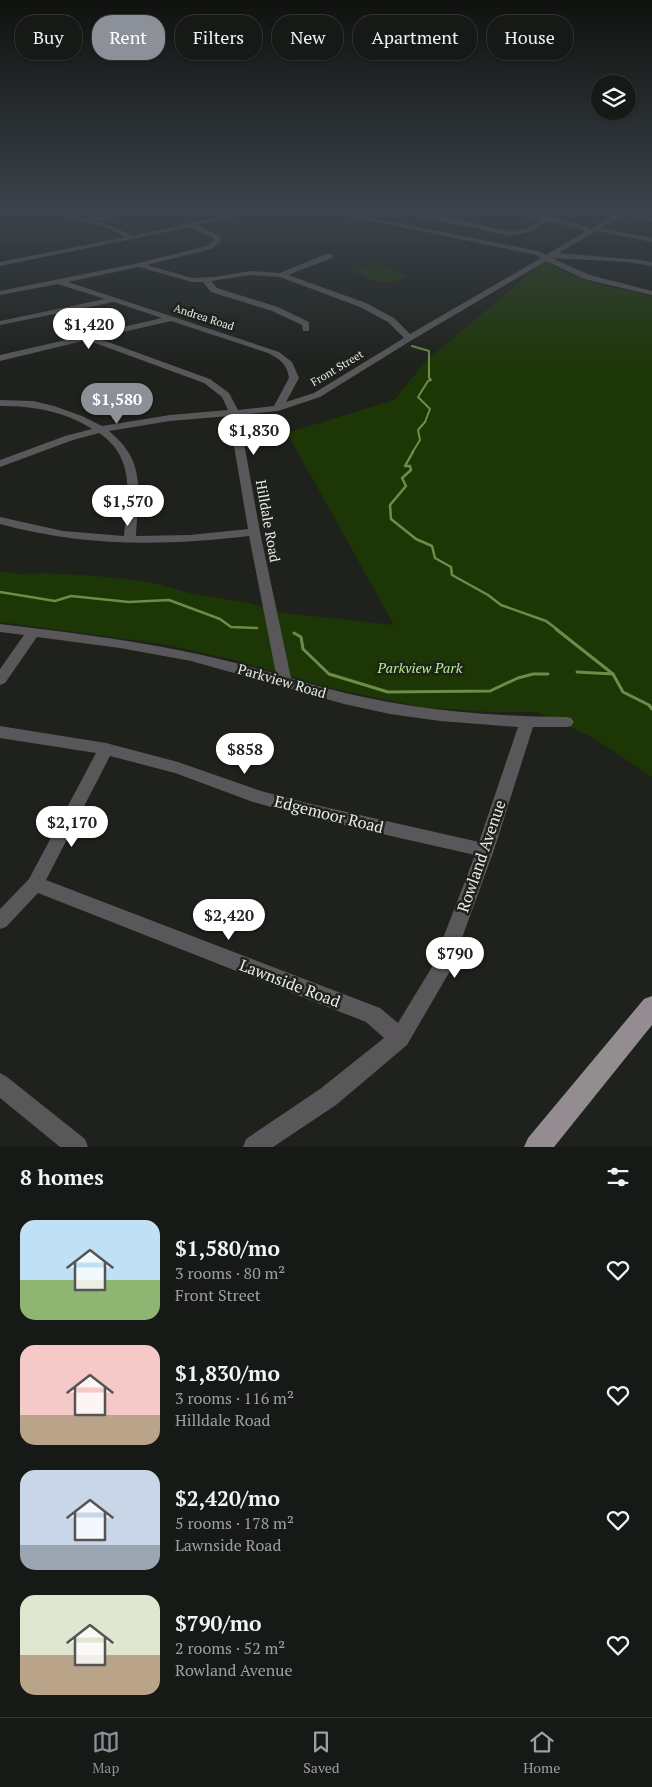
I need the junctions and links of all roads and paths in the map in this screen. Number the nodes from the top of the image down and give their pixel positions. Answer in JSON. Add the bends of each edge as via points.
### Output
{"nodes":[{"id":1,"x":149,"y":263,"type":"edge"},
{"id":2,"x":313,"y":263,"type":"edge"},
{"id":3,"x":536,"y":263,"type":"edge"},
{"id":4,"x":558,"y":263,"type":"edge"},
{"id":5,"x":139,"y":265,"type":"junction"},
{"id":6,"x":281,"y":275,"type":"junction"},
{"id":7,"x":206,"y":280,"type":"junction"},
{"id":8,"x":61,"y":282,"type":"junction"},
{"id":9,"x":0,"y":293,"type":"edge"},
{"id":10,"x":652,"y":293,"type":"edge"},
{"id":11,"x":114,"y":300,"type":"junction"},
{"id":12,"x":172,"y":318,"type":"junction"},
{"id":13,"x":0,"y":323,"type":"edge"},
{"id":14,"x":306,"y":328,"type":"dead end"},
{"id":15,"x":89,"y":338,"type":"junction"},
{"id":16,"x":409,"y":338,"type":"junction"},
{"id":17,"x":0,"y":358,"type":"edge"},
{"id":18,"x":0,"y":403,"type":"edge"},
{"id":19,"x":278,"y":408,"type":"junction"},
{"id":20,"x":234,"y":414,"type":"junction"},
{"id":21,"x":102,"y":429,"type":"junction"},
{"id":22,"x":0,"y":464,"type":"edge"},
{"id":23,"x":0,"y":520,"type":"edge"},
{"id":24,"x":254,"y":532,"type":"junction"},
{"id":25,"x":130,"y":540,"type":"junction"},
{"id":26,"x":0,"y":628,"type":"edge"},
{"id":27,"x":33,"y":632,"type":"junction"},
{"id":28,"x":0,"y":680,"type":"edge"},
{"id":29,"x":286,"y":683,"type":"junction"},
{"id":30,"x":527,"y":721,"type":"junction"},
{"id":31,"x":566,"y":722,"type":"dead end"},
{"id":32,"x":0,"y":732,"type":"edge"},
{"id":33,"x":106,"y":749,"type":"junction"},
{"id":34,"x":485,"y":850,"type":"junction"},
{"id":35,"x":35,"y":884,"type":"junction"},
{"id":36,"x":0,"y":920,"type":"edge"},
{"id":37,"x":652,"y":1007,"type":"edge"},
{"id":38,"x":400,"y":1038,"type":"junction"},
{"id":39,"x":0,"y":1084,"type":"edge"},
{"id":40,"x":77,"y":1147,"type":"edge"},
{"id":41,"x":254,"y":1147,"type":"edge"},
{"id":42,"x":537,"y":1147,"type":"edge"}],
"edges":[{"from":1,"to":5,"type":"street"},
{"from":2,"to":6,"type":"street"},
{"from":3,"to":16,"type":"street","name":"Front Street"},
{"from":4,"to":10,"type":"street","via":[[587,277]]},
{"from":5,"to":7,"type":"street","via":[[185,279]]},
{"from":5,"to":8,"type":"street"},
{"from":6,"to":7,"type":"street","via":[[250,273]]},
{"from":6,"to":16,"type":"street","via":[[363,305],[391,320]]},
{"from":7,"to":14,"type":"street","via":[[214,290],[282,311],[306,324]]},
{"from":8,"to":9,"type":"street"},
{"from":8,"to":11,"type":"street","name":"Andrea Road"},
{"from":11,"to":12,"type":"street","name":"Andrea Road"},
{"from":11,"to":13,"type":"street"},
{"from":12,"to":15,"type":"street"},
{"from":12,"to":19,"type":"street","name":"Andrea Road","via":[[271,351],[288,361],[294,378]]},
{"from":15,"to":17,"type":"street"},
{"from":15,"to":20,"type":"street","name":"Hilldale Road","via":[[207,381],[226,395]]},
{"from":16,"to":19,"type":"street","name":"Front Street","via":[[317,395]]},
{"from":18,"to":21,"type":"street","via":[[53,409]]},
{"from":19,"to":20,"type":"street","name":"Front Street"},
{"from":20,"to":21,"type":"street","name":"Front Street","via":[[170,418]]},
{"from":20,"to":24,"type":"street","name":"Hilldale Road"},
{"from":21,"to":22,"type":"street","name":"Front Street"},
{"from":21,"to":25,"type":"street","via":[[119,445],[130,462]]},
{"from":23,"to":25,"type":"street","via":[[78,537]]},
{"from":24,"to":25,"type":"street","via":[[172,540]]},
{"from":24,"to":29,"type":"street","name":"Hilldale Road"},
{"from":26,"to":27,"type":"street","name":"Parkview Road"},
{"from":27,"to":28,"type":"street"},
{"from":27,"to":29,"type":"street","name":"Parkview Road","via":[[149,647],[236,667]]},
{"from":29,"to":30,"type":"street","name":"Parkview Road","via":[[401,710]]},
{"from":30,"to":31,"type":"street","name":"Parkview Road"},
{"from":30,"to":34,"type":"street","name":"Rowland Avenue"},
{"from":32,"to":33,"type":"street","name":"Edgemoor Road"},
{"from":33,"to":34,"type":"street","name":"Edgemoor Road","via":[[178,768],[307,810]]},
{"from":33,"to":35,"type":"street"},
{"from":34,"to":38,"type":"street","name":"Rowland Avenue","via":[[440,971]]},
{"from":35,"to":36,"type":"street"},
{"from":35,"to":38,"type":"street","name":"Lawnside Road","via":[[373,1015]]},
{"from":37,"to":42,"type":"main road"},
{"from":38,"to":41,"type":"street","name":"Rowland Avenue","via":[[328,1097]]},
{"from":39,"to":40,"type":"street"}]}
